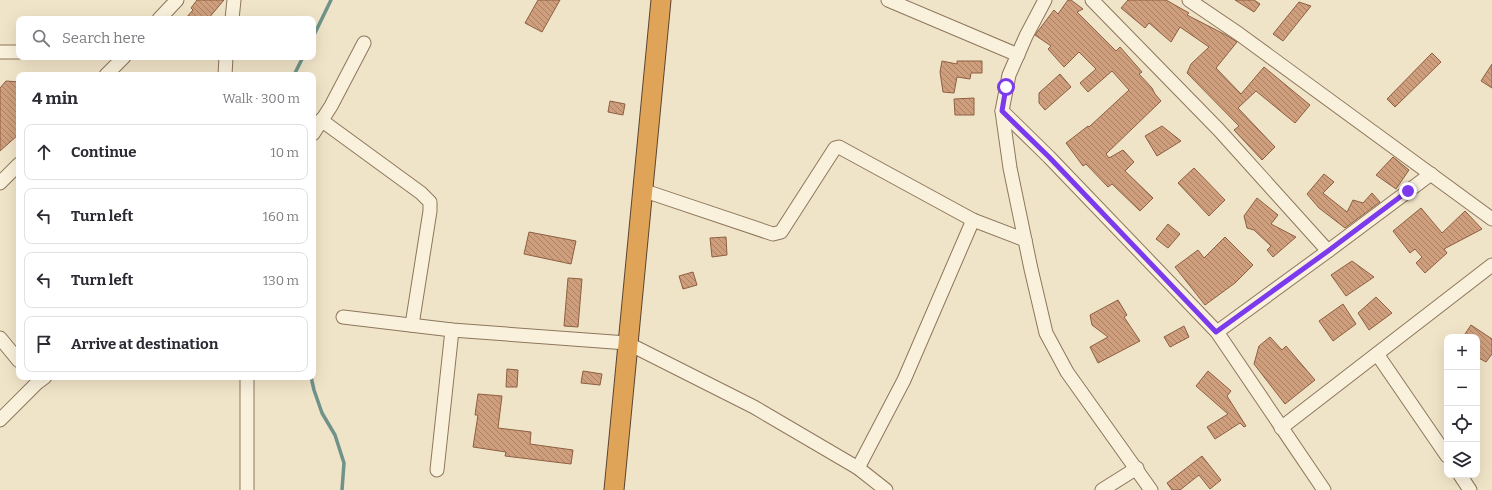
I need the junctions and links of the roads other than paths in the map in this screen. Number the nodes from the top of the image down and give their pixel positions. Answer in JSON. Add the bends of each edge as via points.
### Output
{"nodes":[{"id":1,"x":177,"y":0,"type":"edge"},
{"id":2,"x":234,"y":0,"type":"edge"},
{"id":3,"x":660,"y":0,"type":"edge"},
{"id":4,"x":888,"y":0,"type":"edge"},
{"id":5,"x":1045,"y":0,"type":"edge"},
{"id":6,"x":1092,"y":0,"type":"edge"},
{"id":7,"x":1189,"y":0,"type":"edge"},
{"id":8,"x":162,"y":16,"type":"edge"},
{"id":9,"x":232,"y":16,"type":"edge"},
{"id":10,"x":364,"y":43,"type":"dead end"},
{"id":11,"x":0,"y":52,"type":"edge"},
{"id":12,"x":16,"y":52,"type":"edge"},
{"id":13,"x":1018,"y":55,"type":"junction"},
{"id":14,"x":118,"y":60,"type":"edge"},
{"id":15,"x":226,"y":60,"type":"edge"},
{"id":16,"x":108,"y":72,"type":"edge"},
{"id":17,"x":225,"y":72,"type":"edge"},
{"id":18,"x":1002,"y":111,"type":"junction"},
{"id":19,"x":321,"y":120,"type":"junction"},
{"id":20,"x":316,"y":129,"type":"edge"},
{"id":21,"x":16,"y":167,"type":"edge"},
{"id":22,"x":1431,"y":174,"type":"junction"},
{"id":23,"x":0,"y":183,"type":"edge"},
{"id":24,"x":642,"y":190,"type":"junction"},
{"id":25,"x":1492,"y":219,"type":"edge"},
{"id":26,"x":973,"y":220,"type":"junction"},
{"id":27,"x":1025,"y":240,"type":"junction"},
{"id":28,"x":1328,"y":251,"type":"junction"},
{"id":29,"x":1492,"y":265,"type":"edge"},
{"id":30,"x":343,"y":317,"type":"dead end"},
{"id":31,"x":412,"y":325,"type":"junction"},
{"id":32,"x":452,"y":330,"type":"junction"},
{"id":33,"x":1216,"y":332,"type":"junction"},
{"id":34,"x":0,"y":338,"type":"edge"},
{"id":35,"x":627,"y":343,"type":"junction"},
{"id":36,"x":1377,"y":354,"type":"junction"},
{"id":37,"x":16,"y":357,"type":"edge"},
{"id":38,"x":37,"y":380,"type":"edge"},
{"id":39,"x":247,"y":380,"type":"edge"},
{"id":40,"x":0,"y":420,"type":"edge"},
{"id":41,"x":1281,"y":428,"type":"junction"},
{"id":42,"x":1444,"y":452,"type":"edge"},
{"id":43,"x":858,"y":468,"type":"junction"},
{"id":44,"x":1137,"y":468,"type":"junction"},
{"id":45,"x":437,"y":470,"type":"dead end"},
{"id":46,"x":1462,"y":478,"type":"edge"},
{"id":47,"x":247,"y":490,"type":"edge"},
{"id":48,"x":614,"y":490,"type":"edge"},
{"id":49,"x":886,"y":490,"type":"edge"},
{"id":50,"x":1102,"y":490,"type":"edge"},
{"id":51,"x":1151,"y":490,"type":"edge"},
{"id":52,"x":1324,"y":490,"type":"edge"},
{"id":53,"x":1470,"y":490,"type":"edge"}],
"edges":[{"from":1,"to":8,"type":"street"},
{"from":2,"to":9,"type":"street"},
{"from":3,"to":24,"type":"highway"},
{"from":4,"to":13,"type":"street"},
{"from":5,"to":13,"type":"street"},
{"from":6,"to":28,"type":"street","via":[[1219,130]]},
{"from":7,"to":22,"type":"street"},
{"from":10,"to":19,"type":"street"},
{"from":11,"to":12,"type":"street"},
{"from":13,"to":18,"type":"street","via":[[1009,75]]},
{"from":14,"to":16,"type":"street"},
{"from":15,"to":17,"type":"street"},
{"from":18,"to":27,"type":"street","via":[[1010,168]]},
{"from":18,"to":33,"type":"street"},
{"from":19,"to":20,"type":"street"},
{"from":19,"to":31,"type":"street","via":[[430,202]]},
{"from":21,"to":23,"type":"street"},
{"from":22,"to":25,"type":"street"},
{"from":22,"to":28,"type":"street"},
{"from":24,"to":26,"type":"street","via":[[773,234],[781,232],[835,148],[839,147]]},
{"from":24,"to":35,"type":"highway"},
{"from":26,"to":27,"type":"street"},
{"from":26,"to":43,"type":"street","via":[[904,380]]},
{"from":27,"to":44,"type":"street","via":[[1046,333],[1067,372]]},
{"from":28,"to":33,"type":"street"},
{"from":29,"to":36,"type":"street"},
{"from":30,"to":31,"type":"street"},
{"from":31,"to":32,"type":"street"},
{"from":32,"to":35,"type":"street"},
{"from":32,"to":45,"type":"street"},
{"from":33,"to":41,"type":"street"},
{"from":34,"to":37,"type":"street"},
{"from":35,"to":43,"type":"street","via":[[754,407]]},
{"from":35,"to":48,"type":"highway"},
{"from":36,"to":41,"type":"street"},
{"from":36,"to":42,"type":"street"},
{"from":38,"to":40,"type":"street"},
{"from":39,"to":47,"type":"street"},
{"from":41,"to":52,"type":"street"},
{"from":43,"to":49,"type":"street"},
{"from":44,"to":50,"type":"street"},
{"from":44,"to":51,"type":"street"},
{"from":46,"to":53,"type":"street"}]}
